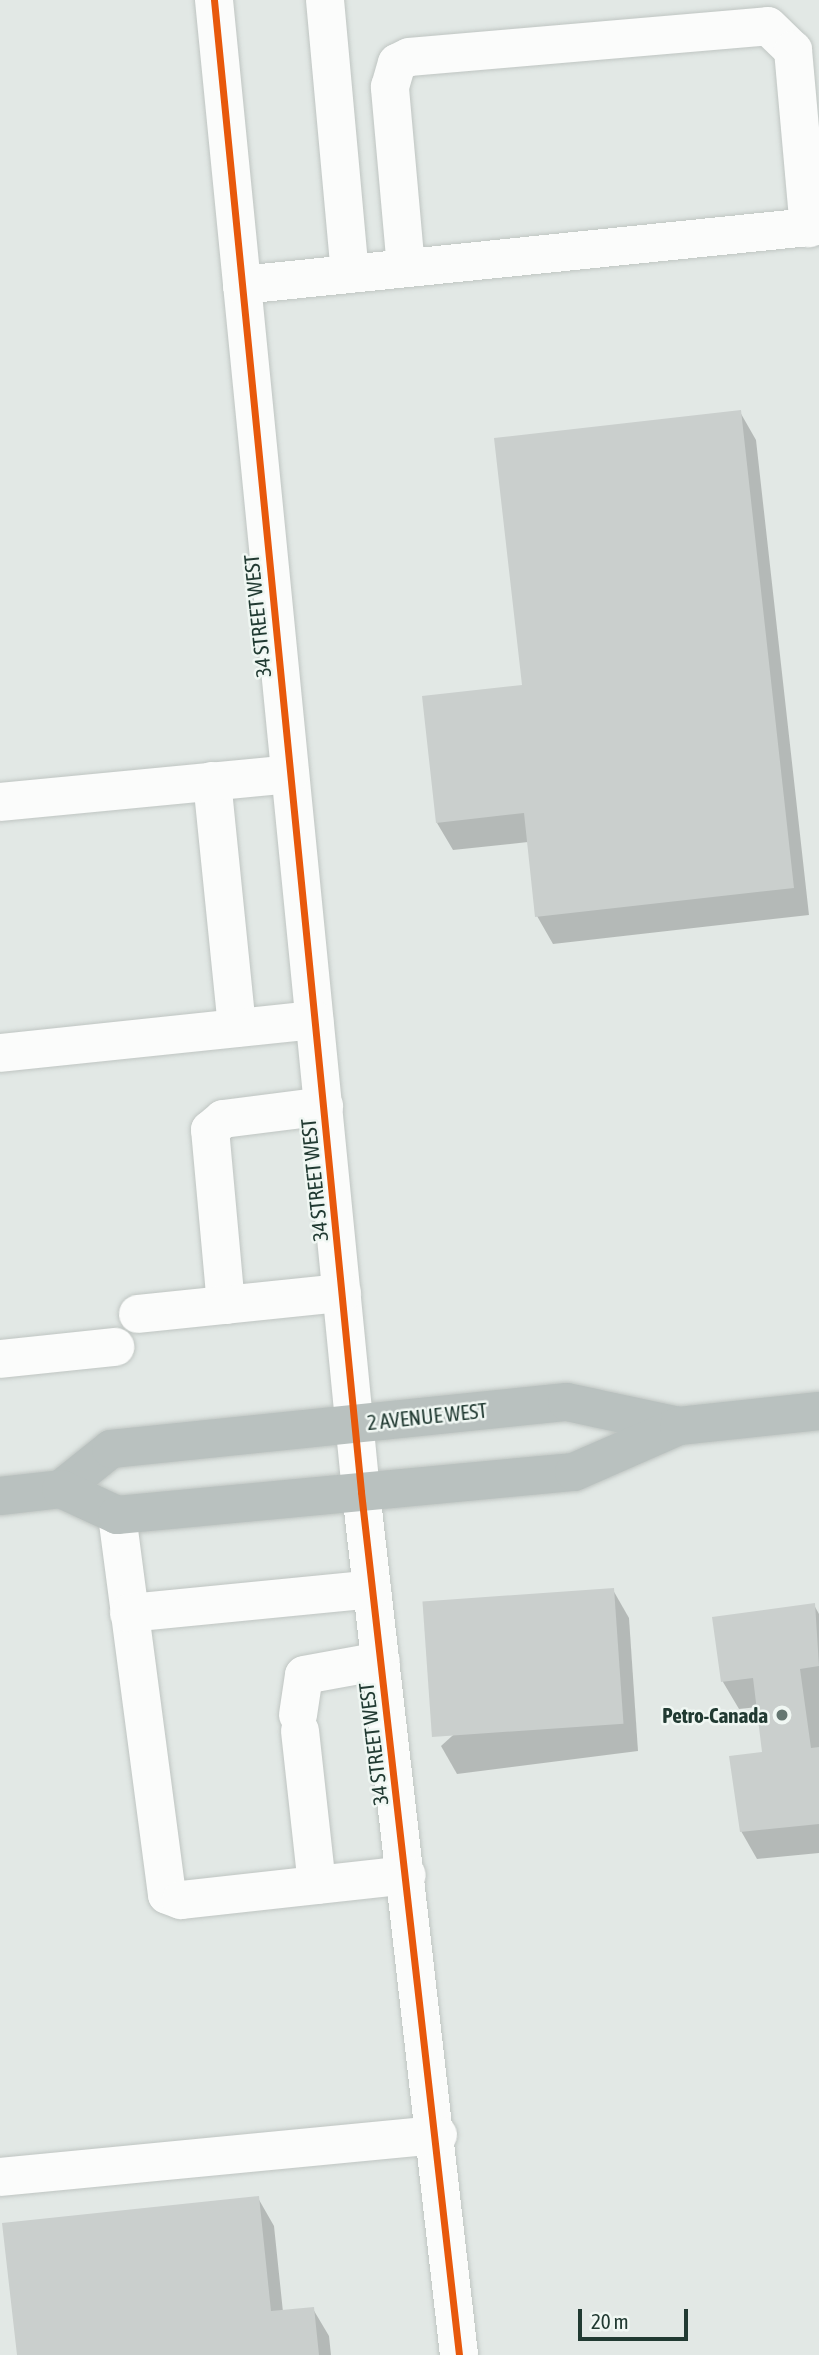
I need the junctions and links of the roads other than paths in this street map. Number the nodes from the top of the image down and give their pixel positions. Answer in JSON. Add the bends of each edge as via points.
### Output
{"nodes":[{"id":1,"x":214,"y":0,"type":"edge"},
{"id":2,"x":325,"y":0,"type":"edge"},
{"id":3,"x":814,"y":227,"type":"edge"},
{"id":4,"x":406,"y":268,"type":"junction"},
{"id":5,"x":351,"y":274,"type":"junction"},
{"id":6,"x":242,"y":285,"type":"junction"},
{"id":7,"x":290,"y":774,"type":"junction"},
{"id":8,"x":212,"y":781,"type":"junction"},
{"id":9,"x":0,"y":802,"type":"edge"},
{"id":10,"x":314,"y":1020,"type":"junction"},
{"id":11,"x":237,"y":1028,"type":"junction"},
{"id":12,"x":0,"y":1052,"type":"edge"},
{"id":13,"x":324,"y":1106,"type":"junction"},
{"id":14,"x":342,"y":1293,"type":"junction"},
{"id":15,"x":226,"y":1305,"type":"junction"},
{"id":16,"x":138,"y":1314,"type":"dead end"},
{"id":17,"x":116,"y":1347,"type":"dead end"},
{"id":18,"x":0,"y":1359,"type":"edge"},
{"id":19,"x":819,"y":1411,"type":"edge"},
{"id":20,"x":356,"y":1424,"type":"junction"},
{"id":21,"x":679,"y":1426,"type":"junction"},
{"id":22,"x":61,"y":1489,"type":"junction"},
{"id":23,"x":361,"y":1492,"type":"junction"},
{"id":24,"x":0,"y":1496,"type":"edge"},
{"id":25,"x":117,"y":1515,"type":"junction"},
{"id":26,"x":372,"y":1589,"type":"junction"},
{"id":27,"x":129,"y":1613,"type":"junction"},
{"id":28,"x":381,"y":1661,"type":"junction"},
{"id":29,"x":407,"y":1875,"type":"junction"},
{"id":30,"x":317,"y":1885,"type":"junction"},
{"id":31,"x":438,"y":2135,"type":"junction"},
{"id":32,"x":0,"y":2177,"type":"edge"},
{"id":33,"x":459,"y":2355,"type":"edge"}],
"edges":[{"from":1,"to":6,"type":"street","name":"34 STREET WEST"},
{"from":2,"to":5,"type":"street"},
{"from":3,"to":4,"type":"street"},
{"from":3,"to":4,"type":"street","via":[[793,50],[768,26],[409,57],[391,73]]},
{"from":4,"to":5,"type":"street"},
{"from":5,"to":6,"type":"street"},
{"from":6,"to":7,"type":"street","name":"34 STREET WEST"},
{"from":7,"to":8,"type":"street"},
{"from":7,"to":10,"type":"street","name":"34 STREET WEST"},
{"from":8,"to":9,"type":"street"},
{"from":8,"to":11,"type":"street"},
{"from":10,"to":11,"type":"street"},
{"from":10,"to":13,"type":"street","name":"34 STREET WEST"},
{"from":11,"to":12,"type":"street"},
{"from":13,"to":14,"type":"street","name":"34 STREET WEST"},
{"from":13,"to":15,"type":"street","via":[[223,1119],[210,1129]]},
{"from":14,"to":15,"type":"street"},
{"from":14,"to":20,"type":"street","name":"34 STREET WEST"},
{"from":15,"to":16,"type":"street"},
{"from":17,"to":18,"type":"street"},
{"from":19,"to":21,"type":"highway","name":"2 AVENUE WEST"},
{"from":20,"to":21,"type":"highway","name":"2 AVENUE WEST","via":[[567,1402]]},
{"from":20,"to":22,"type":"highway","name":"2 AVENUE WEST","via":[[111,1449]]},
{"from":20,"to":23,"type":"street","name":"34 STREET WEST"},
{"from":21,"to":23,"type":"highway","name":"2 AVENUE WEST","via":[[574,1472]]},
{"from":22,"to":24,"type":"highway"},
{"from":22,"to":25,"type":"highway"},
{"from":23,"to":25,"type":"highway","name":"2 AVENUE WEST"},
{"from":23,"to":26,"type":"street","name":"34 STREET WEST"},
{"from":25,"to":27,"type":"street"},
{"from":26,"to":27,"type":"street"},
{"from":26,"to":28,"type":"street","name":"34 STREET WEST"},
{"from":27,"to":30,"type":"street","via":[[167,1895],[181,1900]]},
{"from":28,"to":29,"type":"street","name":"34 STREET WEST"},
{"from":28,"to":30,"type":"street","via":[[304,1675],[299,1723]]},
{"from":29,"to":30,"type":"street"},
{"from":29,"to":31,"type":"street","name":"34 STREET WEST"},
{"from":31,"to":32,"type":"street"},
{"from":31,"to":33,"type":"street","name":"34 STREET WEST"}]}
